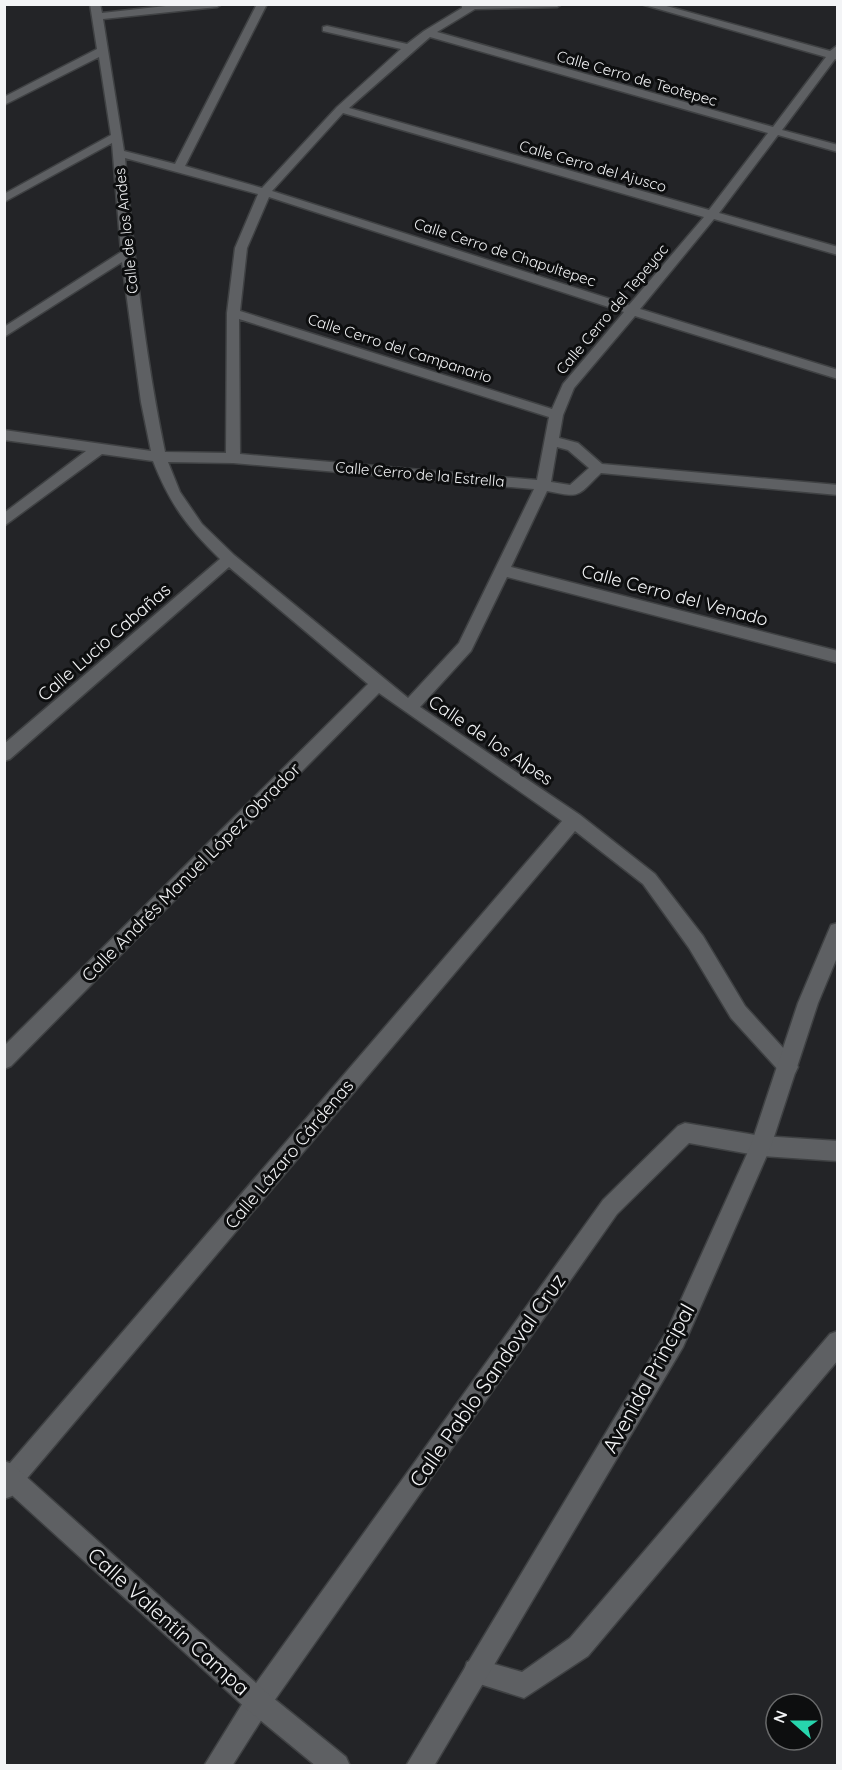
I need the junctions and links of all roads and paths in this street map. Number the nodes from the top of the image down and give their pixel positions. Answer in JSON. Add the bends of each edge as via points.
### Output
{"nodes":[{"id":1,"x":217,"y":4,"type":"edge"},
{"id":2,"x":262,"y":4,"type":"edge"},
{"id":3,"x":452,"y":4,"type":"edge"},
{"id":4,"x":557,"y":4,"type":"edge"},
{"id":5,"x":646,"y":4,"type":"edge"},
{"id":6,"x":474,"y":5,"type":"edge"},
{"id":7,"x":96,"y":11,"type":"edge"},
{"id":8,"x":327,"y":29,"type":"dead end"},
{"id":9,"x":428,"y":33,"type":"junction"},
{"id":10,"x":409,"y":48,"type":"junction"},
{"id":11,"x":102,"y":51,"type":"junction"},
{"id":12,"x":836,"y":54,"type":"edge"},
{"id":13,"x":4,"y":102,"type":"edge"},
{"id":14,"x":341,"y":109,"type":"junction"},
{"id":15,"x":773,"y":133,"type":"junction"},
{"id":16,"x":117,"y":136,"type":"junction"},
{"id":17,"x":837,"y":149,"type":"edge"},
{"id":18,"x":117,"y":153,"type":"junction"},
{"id":19,"x":179,"y":167,"type":"junction"},
{"id":20,"x":266,"y":190,"type":"junction"},
{"id":21,"x":4,"y":199,"type":"edge"},
{"id":22,"x":711,"y":216,"type":"junction"},
{"id":23,"x":837,"y":251,"type":"edge"},
{"id":24,"x":127,"y":253,"type":"junction"},
{"id":25,"x":632,"y":312,"type":"junction"},
{"id":26,"x":233,"y":313,"type":"junction"},
{"id":27,"x":4,"y":333,"type":"edge"},
{"id":28,"x":837,"y":375,"type":"edge"},
{"id":29,"x":556,"y":415,"type":"junction"},
{"id":30,"x":4,"y":435,"type":"edge"},
{"id":31,"x":550,"y":441,"type":"junction"},
{"id":32,"x":101,"y":447,"type":"junction"},
{"id":33,"x":159,"y":458,"type":"junction"},
{"id":34,"x":234,"y":458,"type":"junction"},
{"id":35,"x":598,"y":468,"type":"junction"},
{"id":36,"x":543,"y":484,"type":"junction"},
{"id":37,"x":837,"y":490,"type":"edge"},
{"id":38,"x":4,"y":521,"type":"edge"},
{"id":39,"x":230,"y":559,"type":"junction"},
{"id":40,"x":502,"y":570,"type":"junction"},
{"id":41,"x":837,"y":657,"type":"edge"},
{"id":42,"x":378,"y":684,"type":"junction"},
{"id":43,"x":409,"y":708,"type":"junction"},
{"id":44,"x":4,"y":754,"type":"edge"},
{"id":45,"x":574,"y":820,"type":"junction"},
{"id":46,"x":837,"y":931,"type":"edge"},
{"id":47,"x":4,"y":1060,"type":"edge"},
{"id":48,"x":788,"y":1067,"type":"junction"},
{"id":49,"x":761,"y":1146,"type":"junction"},
{"id":50,"x":837,"y":1151,"type":"edge"},
{"id":51,"x":837,"y":1342,"type":"edge"},
{"id":52,"x":7,"y":1479,"type":"edge"},
{"id":53,"x":476,"y":1671,"type":"junction"},
{"id":54,"x":258,"y":1702,"type":"junction"},
{"id":55,"x":216,"y":1766,"type":"edge"},
{"id":56,"x":337,"y":1766,"type":"edge"},
{"id":57,"x":419,"y":1766,"type":"edge"}],
"edges":[{"from":1,"to":7,"type":"street"},
{"from":2,"to":19,"type":"street"},
{"from":3,"to":6,"type":"street"},
{"from":4,"to":6,"type":"street"},
{"from":5,"to":12,"type":"street"},
{"from":6,"to":9,"type":"street"},
{"from":7,"to":11,"type":"street","name":"Calle de los Andes"},
{"from":8,"to":10,"type":"street"},
{"from":9,"to":10,"type":"street"},
{"from":9,"to":15,"type":"street","name":"Calle Cerro de Teotepec"},
{"from":10,"to":14,"type":"street"},
{"from":11,"to":13,"type":"street"},
{"from":11,"to":16,"type":"street","name":"Calle de los Andes"},
{"from":12,"to":15,"type":"street","name":"Calle Cerro del Tepeyac"},
{"from":14,"to":20,"type":"street"},
{"from":14,"to":22,"type":"street","name":"Calle Cerro del Ajusco"},
{"from":15,"to":17,"type":"street","name":"Calle Cerro de Teotepec"},
{"from":15,"to":22,"type":"street","name":"Calle Cerro del Tepeyac"},
{"from":16,"to":18,"type":"street","name":"Calle de los Andes"},
{"from":16,"to":21,"type":"street"},
{"from":18,"to":19,"type":"street","name":"Calle Cerro de Chapultepec"},
{"from":18,"to":24,"type":"street","name":"Calle de los Andes"},
{"from":19,"to":20,"type":"street","name":"Calle Cerro de Chapultepec"},
{"from":20,"to":25,"type":"street","name":"Calle Cerro de Chapultepec"},
{"from":20,"to":26,"type":"street","via":[[241,248]]},
{"from":22,"to":23,"type":"street","name":"Calle Cerro del Ajusco"},
{"from":22,"to":25,"type":"street","name":"Calle Cerro del Tepeyac"},
{"from":24,"to":27,"type":"street"},
{"from":24,"to":33,"type":"street","name":"Calle de los Andes"},
{"from":25,"to":28,"type":"street","name":"Calle Cerro de Chapultepec"},
{"from":25,"to":29,"type":"street","name":"Calle Cerro del Tepeyac","via":[[568,387]]},
{"from":26,"to":29,"type":"street","name":"Calle Cerro del Campanario"},
{"from":26,"to":34,"type":"street"},
{"from":29,"to":31,"type":"street","name":"Calle Cerro del Tepeyac"},
{"from":30,"to":32,"type":"street","name":"Calle Cerro de la Estrella"},
{"from":31,"to":35,"type":"street","via":[[573,446]]},
{"from":31,"to":36,"type":"street","name":"Calle Cerro del Tepeyac"},
{"from":32,"to":33,"type":"street","name":"Calle Cerro de la Estrella"},
{"from":32,"to":38,"type":"street"},
{"from":33,"to":34,"type":"street","name":"Calle Cerro de la Estrella"},
{"from":33,"to":39,"type":"street","name":"Calle de los Alpes","via":[[173,493],[197,528]]},
{"from":34,"to":36,"type":"street","name":"Calle Cerro de la Estrella"},
{"from":35,"to":36,"type":"street","name":"Calle Cerro de la Estrella","via":[[573,491]]},
{"from":35,"to":37,"type":"street"},
{"from":36,"to":40,"type":"street","name":"Calle Cerro del Tepeyac"},
{"from":39,"to":42,"type":"street","name":"Calle de los Alpes"},
{"from":39,"to":44,"type":"street","name":"Calle Lucio Cabañas"},
{"from":40,"to":41,"type":"street","name":"Calle Cerro del Venado"},
{"from":40,"to":43,"type":"street","name":"Calle Cerro del Tepeyac","via":[[465,647]]},
{"from":42,"to":43,"type":"street","name":"Calle de los Alpes"},
{"from":42,"to":47,"type":"street","name":"Calle Andrés Manuel López Obrador"},
{"from":43,"to":45,"type":"street","name":"Calle de los Alpes"},
{"from":45,"to":48,"type":"street","name":"Calle de los Alpes","via":[[649,879],[696,942],[738,1012]]},
{"from":45,"to":52,"type":"street","name":"Calle Lázaro Cárdenas"},
{"from":46,"to":48,"type":"street","name":"Avenida Principal"},
{"from":48,"to":49,"type":"street","name":"Avenida Principal"},
{"from":49,"to":50,"type":"street"},
{"from":49,"to":53,"type":"street","name":"Avenida Principal","via":[[675,1339]]},
{"from":49,"to":54,"type":"street","name":"Calle Pablo Sandoval Cruz","via":[[686,1133],[610,1207]]},
{"from":51,"to":53,"type":"street","via":[[579,1647],[524,1685]]},
{"from":52,"to":54,"type":"street","name":"Calle Valentín Campa"},
{"from":53,"to":57,"type":"street","name":"Avenida Principal"},
{"from":54,"to":55,"type":"street"},
{"from":54,"to":56,"type":"street","name":"Calle Valentín Campa"}]}
